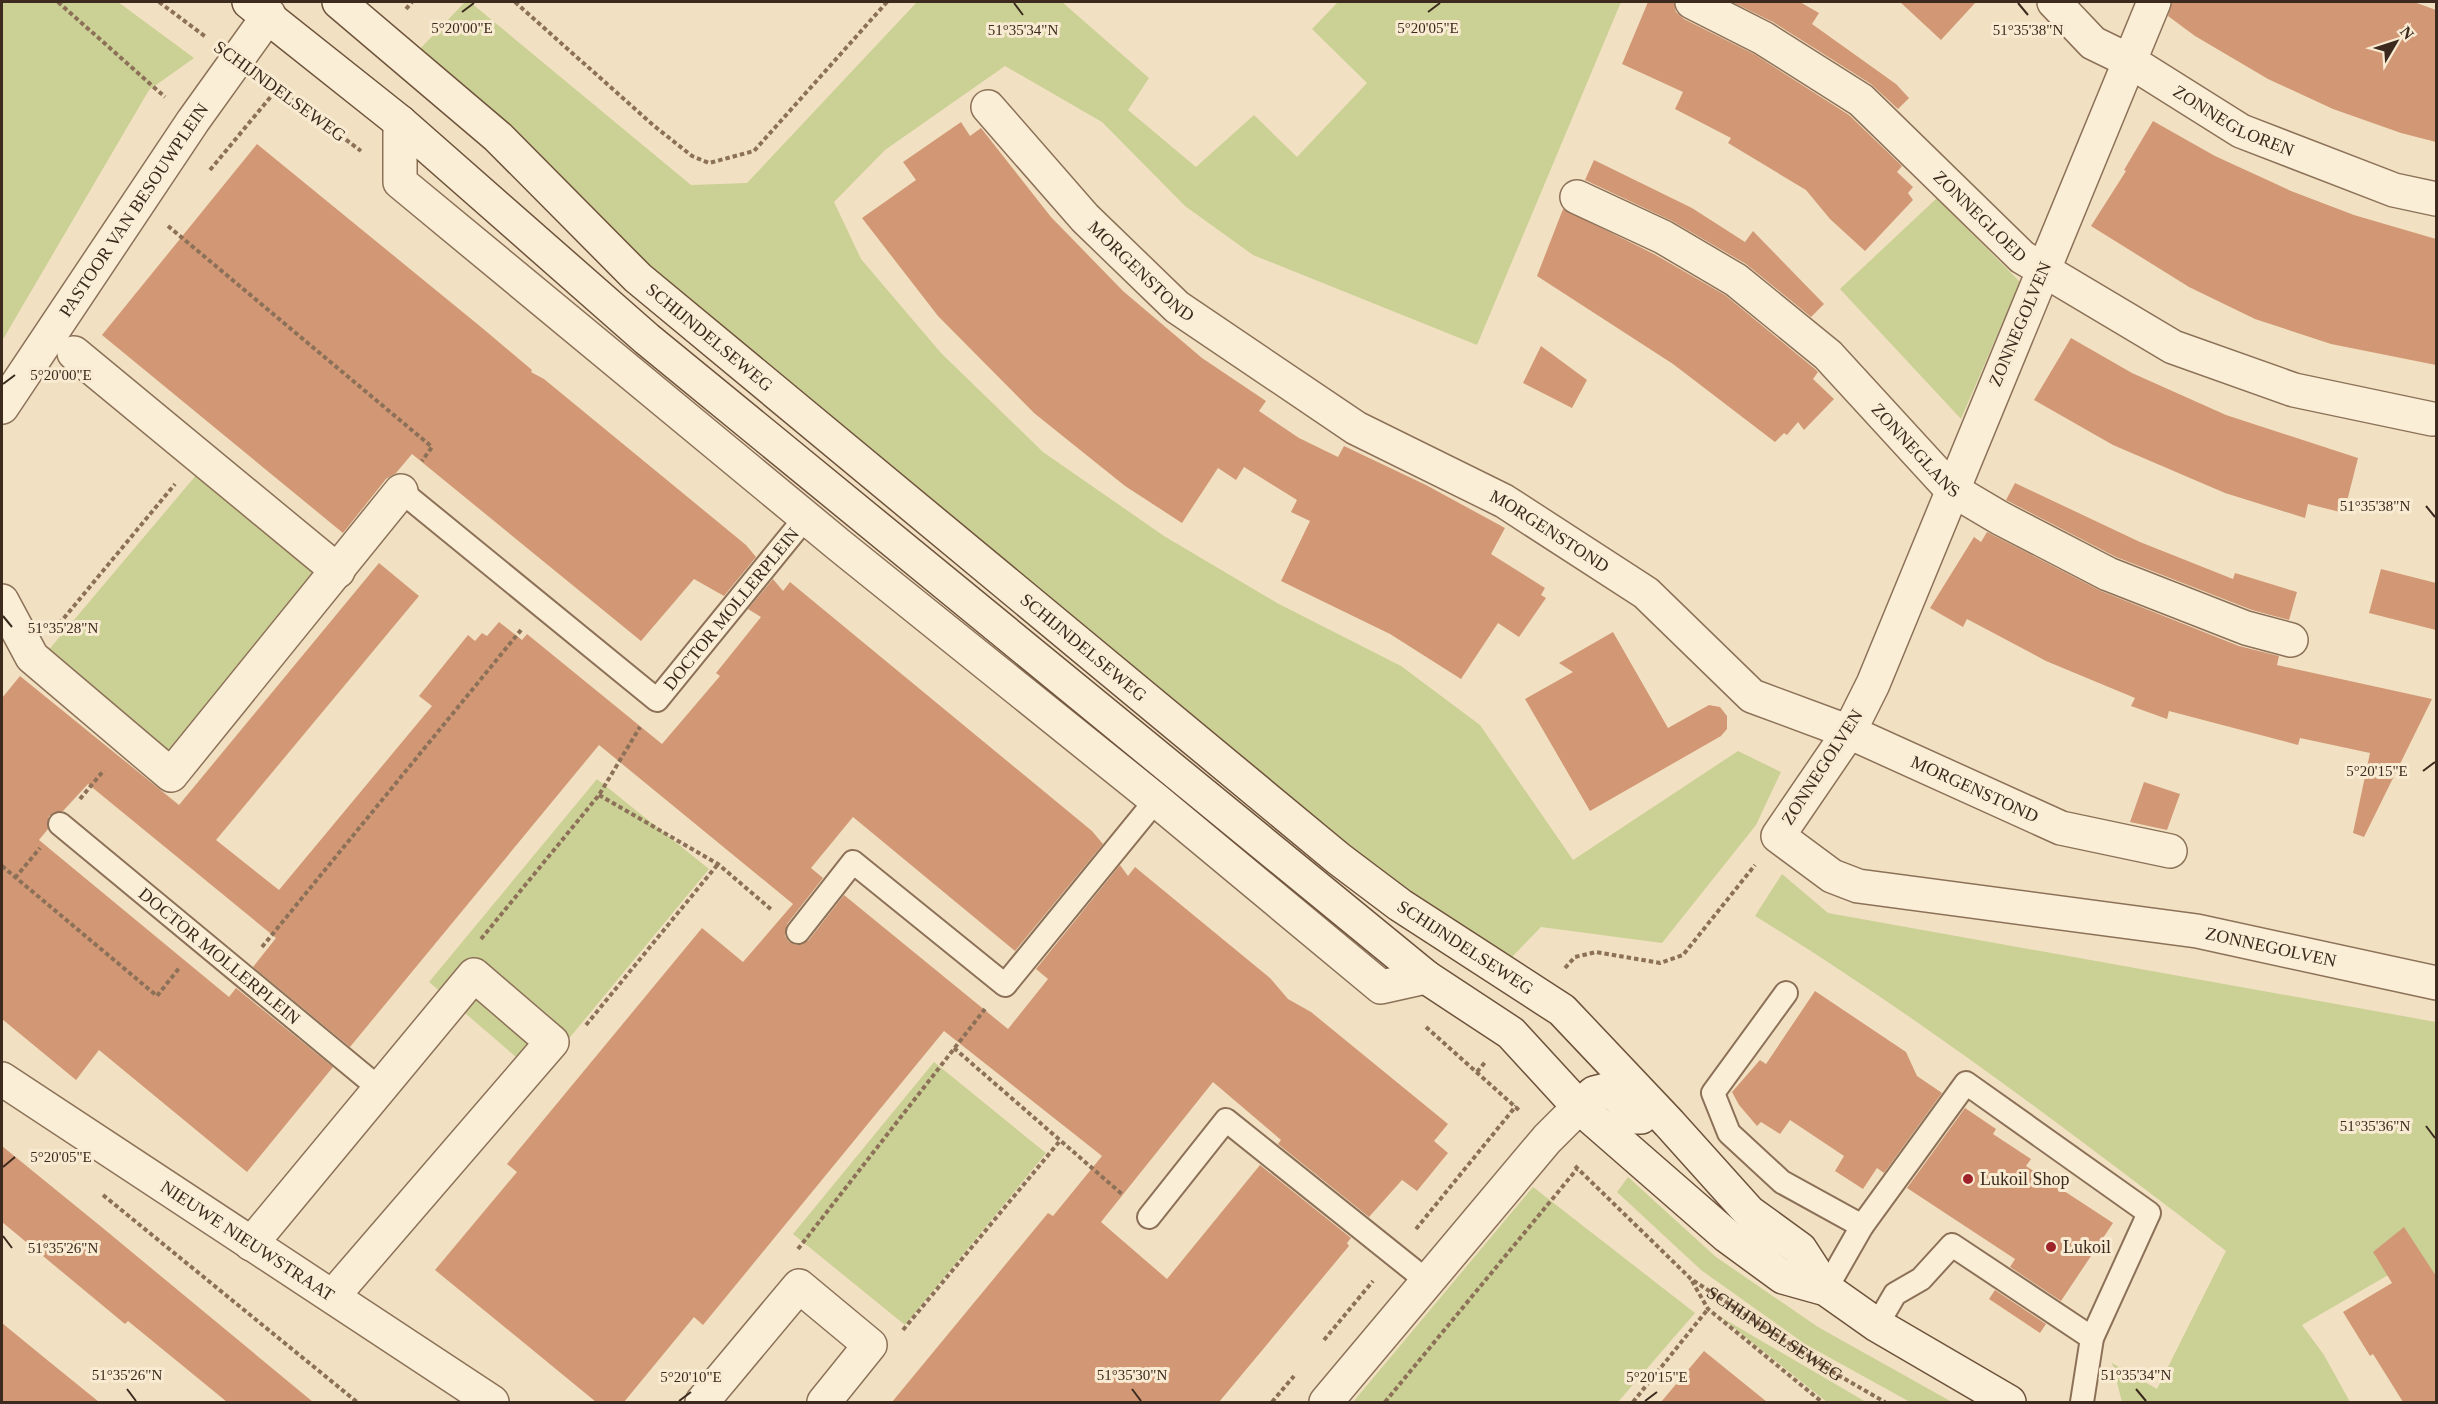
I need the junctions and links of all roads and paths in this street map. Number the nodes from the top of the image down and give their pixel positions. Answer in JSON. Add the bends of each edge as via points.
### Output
{"nodes":[{"id":1,"x":58,"y":2,"type":"edge"},
{"id":2,"x":159,"y":2,"type":"edge"},
{"id":3,"x":339,"y":2,"type":"edge"},
{"id":4,"x":515,"y":2,"type":"edge"},
{"id":5,"x":887,"y":2,"type":"edge"},
{"id":6,"x":1692,"y":2,"type":"edge"},
{"id":7,"x":2054,"y":2,"type":"edge"},
{"id":8,"x":2154,"y":2,"type":"edge"},
{"id":9,"x":259,"y":8,"type":"edge"},
{"id":10,"x":237,"y":60,"type":"junction"},
{"id":11,"x":2128,"y":60,"type":"junction"},
{"id":12,"x":988,"y":106,"type":"dead end"},
{"id":13,"x":193,"y":121,"type":"junction"},
{"id":14,"x":400,"y":122,"type":"junction"},
{"id":15,"x":400,"y":182,"type":"junction"},
{"id":16,"x":1577,"y":197,"type":"dead end"},
{"id":17,"x":2436,"y":199,"type":"edge"},
{"id":18,"x":166,"y":224,"type":"dead end"},
{"id":19,"x":2042,"y":270,"type":"junction"},
{"id":20,"x":74,"y":353,"type":"dead end"},
{"id":21,"x":2,"y":407,"type":"edge"},
{"id":22,"x":2432,"y":419,"type":"dead end"},
{"id":23,"x":198,"y":455,"type":"junction"},
{"id":24,"x":1951,"y":489,"type":"junction"},
{"id":25,"x":401,"y":491,"type":"junction"},
{"id":26,"x":806,"y":517,"type":"junction"},
{"id":27,"x":338,"y":571,"type":"junction"},
{"id":28,"x":2,"y":601,"type":"edge"},
{"id":29,"x":541,"y":605,"type":"junction"},
{"id":30,"x":2291,"y":640,"type":"dead end"},
{"id":31,"x":32,"y":657,"type":"junction"},
{"id":32,"x":657,"y":700,"type":"junction"},
{"id":33,"x":1849,"y":732,"type":"junction"},
{"id":34,"x":599,"y":795,"type":"junction"},
{"id":35,"x":1156,"y":800,"type":"junction"},
{"id":36,"x":60,"y":824,"type":"dead end"},
{"id":37,"x":1778,"y":836,"type":"junction"},
{"id":38,"x":2170,"y":852,"type":"dead end"},
{"id":39,"x":718,"y":864,"type":"junction"},
{"id":40,"x":2,"y":866,"type":"edge"},
{"id":41,"x":798,"y":932,"type":"joint"},
{"id":42,"x":201,"y":940,"type":"junction"},
{"id":43,"x":241,"y":974,"type":"junction"},
{"id":44,"x":474,"y":975,"type":"junction"},
{"id":45,"x":1426,"y":977,"type":"junction"},
{"id":46,"x":2436,"y":983,"type":"edge"},
{"id":47,"x":1005,"y":985,"type":"junction"},
{"id":48,"x":1786,"y":993,"type":"dead end"},
{"id":49,"x":1542,"y":996,"type":"junction"},
{"id":50,"x":1425,"y":1025,"type":"dead end"},
{"id":51,"x":1511,"y":1033,"type":"junction"},
{"id":52,"x":552,"y":1042,"type":"junction"},
{"id":53,"x":954,"y":1048,"type":"junction"},
{"id":54,"x":1477,"y":1072,"type":"junction"},
{"id":55,"x":2,"y":1079,"type":"edge"},
{"id":56,"x":380,"y":1089,"type":"junction"},
{"id":57,"x":1579,"y":1107,"type":"junction"},
{"id":58,"x":1669,"y":1123,"type":"junction"},
{"id":59,"x":1547,"y":1139,"type":"junction"},
{"id":60,"x":1059,"y":1142,"type":"junction"},
{"id":61,"x":1577,"y":1169,"type":"junction"},
{"id":62,"x":102,"y":1194,"type":"dead end"},
{"id":63,"x":1149,"y":1217,"type":"joint"},
{"id":64,"x":1862,"y":1226,"type":"junction"},
{"id":65,"x":251,"y":1244,"type":"junction"},
{"id":66,"x":1691,"y":1279,"type":"junction"},
{"id":67,"x":1427,"y":1281,"type":"junction"},
{"id":68,"x":799,"y":1286,"type":"junction"},
{"id":69,"x":1826,"y":1289,"type":"junction"},
{"id":70,"x":333,"y":1296,"type":"junction"},
{"id":71,"x":1708,"y":1310,"type":"junction"},
{"id":72,"x":1877,"y":1325,"type":"junction"},
{"id":73,"x":2092,"y":1338,"type":"junction"},
{"id":74,"x":870,"y":1345,"type":"junction"},
{"id":75,"x":357,"y":1402,"type":"edge"},
{"id":76,"x":492,"y":1402,"type":"edge"},
{"id":77,"x":702,"y":1402,"type":"edge"},
{"id":78,"x":825,"y":1402,"type":"edge"},
{"id":79,"x":1326,"y":1402,"type":"edge"},
{"id":80,"x":1385,"y":1402,"type":"edge"},
{"id":81,"x":1633,"y":1402,"type":"edge"},
{"id":82,"x":1822,"y":1402,"type":"edge"},
{"id":83,"x":1885,"y":1402,"type":"edge"},
{"id":84,"x":2009,"y":1402,"type":"edge"},
{"id":85,"x":2082,"y":1402,"type":"edge"}],
"edges":[{"from":1,"to":13,"type":"path"},
{"from":2,"to":10,"type":"path","name":"SCHIJNDELSEWEG"},
{"from":3,"to":49,"type":"street","name":"SCHIJNDELSEWEG","via":[[498,137],[638,278],[1329,852],[1400,904]]},
{"from":4,"to":5,"type":"path","via":[[653,125],[692,156],[709,163],[754,151]]},
{"from":6,"to":19,"type":"street","name":"ZONNEGLOED","via":[[1763,38],[1861,100],[2022,257]]},
{"from":7,"to":11,"type":"street","name":"ZONNEGLOREN","via":[[2093,43]]},
{"from":8,"to":11,"type":"street","name":"ZONNEGOLVEN"},
{"from":9,"to":10,"type":"street","name":"PASTOOR VAN BESOUWPLEIN"},
{"from":9,"to":14,"type":"street","name":"SCHIJNDELSEWEG"},
{"from":10,"to":13,"type":"street","name":"PASTOOR VAN BESOUWPLEIN"},
{"from":10,"to":15,"type":"path","name":"SCHIJNDELSEWEG","via":[[319,117]]},
{"from":11,"to":17,"type":"street","name":"ZONNEGLOREN","via":[[2241,131],[2394,190]]},
{"from":11,"to":19,"type":"street","name":"ZONNEGOLVEN"},
{"from":12,"to":33,"type":"street","name":"MORGENSTOND","via":[[1085,218],[1177,307],[1356,428],[1504,501],[1646,593],[1752,696]]},
{"from":13,"to":21,"type":"street","name":"PASTOOR VAN BESOUWPLEIN"},
{"from":14,"to":15,"type":"street"},
{"from":14,"to":45,"type":"street","name":"SCHIJNDELSEWEG","via":[[657,346]]},
{"from":15,"to":26,"type":"street"},
{"from":16,"to":24,"type":"street","name":"ZONNEGLANS","via":[[1663,237],[1736,280],[1828,355]]},
{"from":18,"to":25,"type":"path","via":[[432,447]]},
{"from":19,"to":22,"type":"street","name":"ZONNEGLOED","via":[[2174,347],[2294,390]]},
{"from":19,"to":24,"type":"street","name":"ZONNEGOLVEN"},
{"from":20,"to":23,"type":"street"},
{"from":23,"to":27,"type":"street"},
{"from":23,"to":31,"type":"path"},
{"from":24,"to":30,"type":"street","name":"ZONNEGLANS","via":[[2108,574],[2246,628]]},
{"from":24,"to":33,"type":"street","name":"ZONNEGOLVEN","via":[[1873,684]]},
{"from":25,"to":27,"type":"street"},
{"from":25,"to":29,"type":"lane","name":"DOCTOR MOLLERPLEIN"},
{"from":26,"to":32,"type":"lane","name":"DOCTOR MOLLERPLEIN"},
{"from":26,"to":35,"type":"street"},
{"from":27,"to":31,"type":"street","via":[[171,775]]},
{"from":28,"to":31,"type":"street"},
{"from":29,"to":32,"type":"lane","name":"DOCTOR MOLLERPLEIN"},
{"from":29,"to":43,"type":"path"},
{"from":32,"to":34,"type":"path","name":"DOCTOR MOLLERPLEIN"},
{"from":33,"to":37,"type":"street","name":"ZONNEGOLVEN"},
{"from":33,"to":38,"type":"street","name":"MORGENSTOND","via":[[2061,828]]},
{"from":34,"to":39,"type":"path"},
{"from":34,"to":44,"type":"path","name":"DOCTOR MOLLERPLEIN","via":[[461,963]]},
{"from":35,"to":45,"type":"street","via":[[1381,987]]},
{"from":35,"to":47,"type":"lane"},
{"from":36,"to":42,"type":"lane","name":"DOCTOR MOLLERPLEIN"},
{"from":37,"to":46,"type":"street","name":"ZONNEGOLVEN","via":[[1832,876],[1858,886],[2197,931]]},
{"from":37,"to":49,"type":"path","via":[[1683,955],[1660,963],[1596,952],[1575,957]]},
{"from":39,"to":41,"type":"path"},
{"from":39,"to":52,"type":"path","via":[[563,1053]]},
{"from":40,"to":42,"type":"path","via":[[157,996]]},
{"from":41,"to":47,"type":"lane","via":[[853,862]]},
{"from":42,"to":43,"type":"lane","name":"DOCTOR MOLLERPLEIN"},
{"from":43,"to":56,"type":"lane","name":"DOCTOR MOLLERPLEIN"},
{"from":44,"to":52,"type":"street"},
{"from":44,"to":56,"type":"street"},
{"from":45,"to":51,"type":"street","name":"SCHIJNDELSEWEG"},
{"from":47,"to":53,"type":"path"},
{"from":48,"to":64,"type":"lane","via":[[1713,1093],[1728,1133],[1782,1182]]},
{"from":49,"to":58,"type":"street","name":"SCHIJNDELSEWEG","via":[[1562,1010]]},
{"from":50,"to":54,"type":"path","name":"SCHIJNDELSEWEG"},
{"from":51,"to":54,"type":"path"},
{"from":51,"to":57,"type":"street","name":"SCHIJNDELSEWEG"},
{"from":52,"to":70,"type":"street"},
{"from":53,"to":60,"type":"path"},
{"from":53,"to":68,"type":"path","via":[[798,1247]]},
{"from":54,"to":59,"type":"path","name":"SCHIJNDELSEWEG"},
{"from":55,"to":65,"type":"street","name":"NIEUWE NIEUWSTRAAT"},
{"from":56,"to":65,"type":"street"},
{"from":57,"to":58,"type":"street","via":[[1594,1093],[1606,1090],[1617,1095],[1636,1117]]},
{"from":57,"to":59,"type":"street"},
{"from":57,"to":69,"type":"street","name":"SCHIJNDELSEWEG","via":[[1736,1243],[1783,1277]]},
{"from":58,"to":69,"type":"street","name":"SCHIJNDELSEWEG","via":[[1749,1212],[1800,1249]]},
{"from":59,"to":61,"type":"path","name":"SCHIJNDELSEWEG"},
{"from":59,"to":67,"type":"street"},
{"from":60,"to":63,"type":"path"},
{"from":60,"to":74,"type":"path","via":[[906,1328]]},
{"from":61,"to":66,"type":"path","name":"SCHIJNDELSEWEG"},
{"from":61,"to":80,"type":"path"},
{"from":62,"to":75,"type":"path"},
{"from":63,"to":67,"type":"lane","via":[[1226,1120]]},
{"from":64,"to":69,"type":"lane"},
{"from":64,"to":73,"type":"lane","via":[[1966,1083],[2149,1213]]},
{"from":65,"to":70,"type":"street","name":"NIEUWE NIEUWSTRAAT"},
{"from":66,"to":71,"type":"path"},
{"from":66,"to":83,"type":"path","name":"SCHIJNDELSEWEG"},
{"from":67,"to":79,"type":"street"},
{"from":68,"to":74,"type":"street"},
{"from":68,"to":77,"type":"street"},
{"from":69,"to":72,"type":"street","name":"SCHIJNDELSEWEG"},
{"from":70,"to":76,"type":"street","name":"NIEUWE NIEUWSTRAAT"},
{"from":71,"to":81,"type":"path"},
{"from":71,"to":82,"type":"path"},
{"from":72,"to":73,"type":"lane","via":[[1895,1294],[1921,1279],[1952,1245]]},
{"from":72,"to":84,"type":"street","name":"SCHIJNDELSEWEG"},
{"from":73,"to":85,"type":"lane"},
{"from":74,"to":78,"type":"street"}]}
